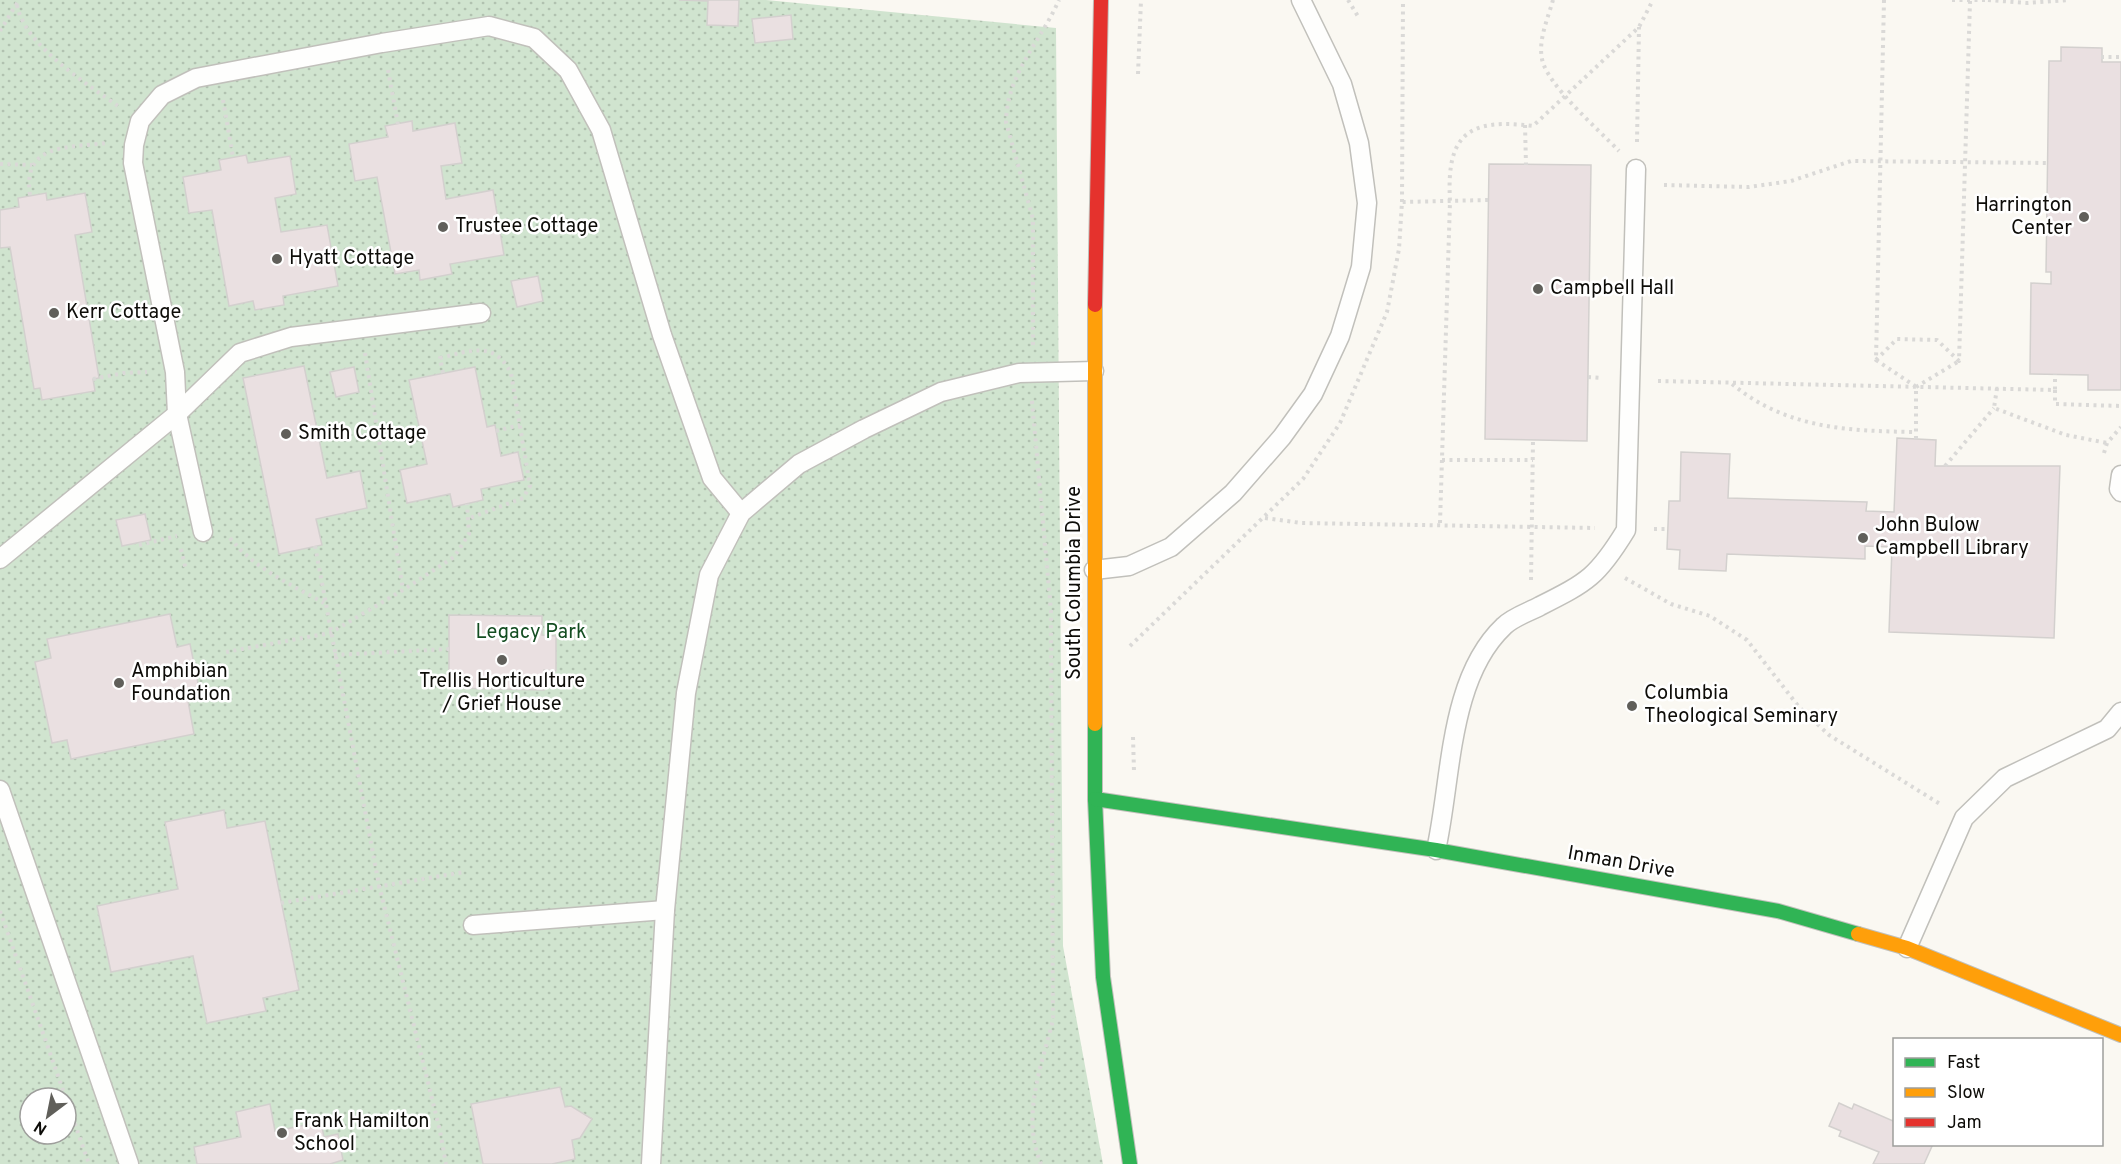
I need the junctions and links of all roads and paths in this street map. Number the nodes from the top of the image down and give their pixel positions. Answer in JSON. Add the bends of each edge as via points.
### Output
{"nodes":[{"id":1,"x":1059,"y":0,"type":"edge"},
{"id":2,"x":1101,"y":0,"type":"edge"},
{"id":3,"x":1301,"y":0,"type":"edge"},
{"id":4,"x":1348,"y":0,"type":"edge"},
{"id":5,"x":1403,"y":0,"type":"edge"},
{"id":6,"x":1553,"y":0,"type":"edge"},
{"id":7,"x":1653,"y":0,"type":"edge"},
{"id":8,"x":1884,"y":0,"type":"edge"},
{"id":9,"x":1952,"y":0,"type":"edge"},
{"id":10,"x":1987,"y":0,"type":"edge"},
{"id":11,"x":2069,"y":0,"type":"edge"},
{"id":12,"x":1971,"y":1,"type":"edge"},
{"id":13,"x":18,"y":2,"type":"edge"},
{"id":14,"x":1359,"y":18,"type":"dead end"},
{"id":15,"x":1639,"y":27,"type":"junction"},
{"id":16,"x":0,"y":31,"type":"edge"},
{"id":17,"x":382,"y":43,"type":"junction"},
{"id":18,"x":2101,"y":57,"type":"dead end"},
{"id":19,"x":2121,"y":57,"type":"edge"},
{"id":20,"x":218,"y":75,"type":"junction"},
{"id":21,"x":1566,"y":95,"type":"junction"},
{"id":22,"x":140,"y":121,"type":"junction"},
{"id":23,"x":398,"y":123,"type":"dead end"},
{"id":24,"x":1525,"y":125,"type":"junction"},
{"id":25,"x":134,"y":145,"type":"junction"},
{"id":26,"x":233,"y":157,"type":"dead end"},
{"id":27,"x":1880,"y":161,"type":"junction"},
{"id":28,"x":1965,"y":161,"type":"junction"},
{"id":29,"x":2048,"y":163,"type":"dead end"},
{"id":30,"x":0,"y":164,"type":"edge"},
{"id":31,"x":32,"y":165,"type":"junction"},
{"id":32,"x":1526,"y":165,"type":"dead end"},
{"id":33,"x":1636,"y":177,"type":"junction"},
{"id":34,"x":30,"y":195,"type":"dead end"},
{"id":35,"x":1402,"y":202,"type":"dead end"},
{"id":36,"x":481,"y":313,"type":"dead end"},
{"id":37,"x":360,"y":328,"type":"junction"},
{"id":38,"x":1876,"y":360,"type":"junction"},
{"id":39,"x":1959,"y":361,"type":"junction"},
{"id":40,"x":1094,"y":371,"type":"junction"},
{"id":41,"x":175,"y":372,"type":"junction"},
{"id":42,"x":443,"y":373,"type":"dead end"},
{"id":43,"x":1032,"y":373,"type":"junction"},
{"id":44,"x":2055,"y":374,"type":"dead end"},
{"id":45,"x":1588,"y":377,"type":"dead end"},
{"id":46,"x":93,"y":379,"type":"dead end"},
{"id":47,"x":1632,"y":380,"type":"junction"},
{"id":48,"x":1731,"y":383,"type":"junction"},
{"id":49,"x":1916,"y":387,"type":"junction"},
{"id":50,"x":1997,"y":388,"type":"junction"},
{"id":51,"x":2055,"y":390,"type":"junction"},
{"id":52,"x":2121,"y":406,"type":"edge"},
{"id":53,"x":1994,"y":408,"type":"junction"},
{"id":54,"x":177,"y":414,"type":"junction"},
{"id":55,"x":520,"y":425,"type":"junction"},
{"id":56,"x":496,"y":431,"type":"dead end"},
{"id":57,"x":1916,"y":432,"type":"junction"},
{"id":58,"x":1916,"y":439,"type":"dead end"},
{"id":59,"x":1533,"y":440,"type":"dead end"},
{"id":60,"x":2107,"y":444,"type":"dead end"},
{"id":61,"x":1442,"y":460,"type":"junction"},
{"id":62,"x":1533,"y":460,"type":"junction"},
{"id":63,"x":1945,"y":466,"type":"dead end"},
{"id":64,"x":2121,"y":475,"type":"edge"},
{"id":65,"x":2121,"y":492,"type":"edge"},
{"id":66,"x":467,"y":504,"type":"dead end"},
{"id":67,"x":741,"y":513,"type":"junction"},
{"id":68,"x":470,"y":518,"type":"junction"},
{"id":69,"x":1265,"y":518,"type":"dead end"},
{"id":70,"x":1440,"y":523,"type":"junction"},
{"id":71,"x":1532,"y":526,"type":"junction"},
{"id":72,"x":1626,"y":530,"type":"junction"},
{"id":73,"x":203,"y":532,"type":"junction"},
{"id":74,"x":139,"y":545,"type":"dead end"},
{"id":75,"x":315,"y":546,"type":"dead end"},
{"id":76,"x":0,"y":559,"type":"edge"},
{"id":77,"x":1605,"y":564,"type":"junction"},
{"id":78,"x":1094,"y":570,"type":"junction"},
{"id":79,"x":403,"y":590,"type":"junction"},
{"id":80,"x":325,"y":603,"type":"junction"},
{"id":81,"x":1531,"y":611,"type":"junction"},
{"id":82,"x":330,"y":633,"type":"junction"},
{"id":83,"x":449,"y":649,"type":"dead end"},
{"id":84,"x":226,"y":652,"type":"dead end"},
{"id":85,"x":334,"y":655,"type":"junction"},
{"id":86,"x":2121,"y":712,"type":"edge"},
{"id":87,"x":0,"y":790,"type":"edge"},
{"id":88,"x":1095,"y":799,"type":"junction"},
{"id":89,"x":1964,"y":818,"type":"junction"},
{"id":90,"x":1436,"y":850,"type":"junction"},
{"id":91,"x":464,"y":872,"type":"dead end"},
{"id":92,"x":379,"y":885,"type":"junction"},
{"id":93,"x":281,"y":903,"type":"dead end"},
{"id":94,"x":665,"y":910,"type":"junction"},
{"id":95,"x":0,"y":911,"type":"edge"},
{"id":96,"x":473,"y":925,"type":"dead end"},
{"id":97,"x":1907,"y":948,"type":"junction"},
{"id":98,"x":2121,"y":1035,"type":"edge"},
{"id":99,"x":89,"y":1164,"type":"edge"},
{"id":100,"x":129,"y":1164,"type":"edge"},
{"id":101,"x":446,"y":1164,"type":"edge"},
{"id":102,"x":651,"y":1164,"type":"edge"},
{"id":103,"x":1041,"y":1164,"type":"edge"},
{"id":104,"x":1130,"y":1164,"type":"edge"}],
"edges":[{"from":1,"to":43,"type":"path","via":[[1017,72],[1006,105],[1006,122],[1033,219]]},
{"from":2,"to":40,"type":"main road","name":"South Columbia Drive"},
{"from":3,"to":78,"type":"lane","via":[[1342,84],[1359,143],[1368,203],[1361,267],[1340,336],[1313,394],[1233,494],[1170,547],[1129,566]]},
{"from":4,"to":14,"type":"path"},
{"from":5,"to":35,"type":"path"},
{"from":6,"to":21,"type":"path","via":[[1543,31],[1541,58],[1549,79]]},
{"from":7,"to":15,"type":"path"},
{"from":8,"to":27,"type":"path"},
{"from":9,"to":12,"type":"path"},
{"from":10,"to":11,"type":"path"},
{"from":10,"to":12,"type":"path"},
{"from":12,"to":28,"type":"path"},
{"from":13,"to":16,"type":"path"},
{"from":13,"to":22,"type":"path","via":[[24,26],[40,43]]},
{"from":15,"to":21,"type":"path"},
{"from":15,"to":33,"type":"path"},
{"from":17,"to":20,"type":"lane"},
{"from":17,"to":23,"type":"path"},
{"from":17,"to":67,"type":"lane","via":[[489,26],[534,38],[568,70],[601,130],[662,335],[712,478]]},
{"from":18,"to":19,"type":"path"},
{"from":20,"to":22,"type":"lane","via":[[196,78],[162,95]]},
{"from":20,"to":26,"type":"path"},
{"from":21,"to":24,"type":"path","via":[[1533,126]]},
{"from":21,"to":33,"type":"path"},
{"from":22,"to":25,"type":"lane"},
{"from":24,"to":32,"type":"path"},
{"from":24,"to":61,"type":"path","via":[[1495,122],[1472,130],[1455,148],[1448,170]]},
{"from":25,"to":31,"type":"path","via":[[107,142],[48,151]]},
{"from":25,"to":41,"type":"lane","via":[[133,164]]},
{"from":27,"to":28,"type":"path"},
{"from":27,"to":33,"type":"path","via":[[1851,161],[1791,181],[1749,187]]},
{"from":27,"to":38,"type":"path"},
{"from":28,"to":29,"type":"path"},
{"from":28,"to":39,"type":"path"},
{"from":30,"to":31,"type":"path"},
{"from":31,"to":34,"type":"path","via":[[28,177]]},
{"from":33,"to":47,"type":"lane"},
{"from":36,"to":37,"type":"lane"},
{"from":37,"to":54,"type":"lane","via":[[291,337],[240,353]]},
{"from":37,"to":79,"type":"path"},
{"from":38,"to":39,"type":"path","via":[[1897,339],[1937,340]]},
{"from":38,"to":49,"type":"path"},
{"from":39,"to":49,"type":"path"},
{"from":40,"to":43,"type":"lane"},
{"from":40,"to":78,"type":"main road","name":"South Columbia Drive"},
{"from":41,"to":46,"type":"path","via":[[124,373]]},
{"from":41,"to":54,"type":"lane"},
{"from":42,"to":55,"type":"path","via":[[440,358],[476,350],[491,351],[505,361],[511,374]]},
{"from":43,"to":67,"type":"lane","via":[[941,392],[873,424],[799,464]]},
{"from":43,"to":103,"type":"path","via":[[1051,611],[1053,1020],[1035,1085],[1031,1116],[1033,1144]]},
{"from":44,"to":51,"type":"path"},
{"from":45,"to":47,"type":"path"},
{"from":47,"to":48,"type":"path"},
{"from":47,"to":72,"type":"lane"},
{"from":48,"to":49,"type":"path"},
{"from":48,"to":57,"type":"path","via":[[1750,398],[1800,421],[1848,431]]},
{"from":49,"to":50,"type":"path"},
{"from":49,"to":57,"type":"path"},
{"from":50,"to":51,"type":"path"},
{"from":50,"to":53,"type":"path"},
{"from":51,"to":52,"type":"path","via":[[2055,404]]},
{"from":53,"to":60,"type":"path","via":[[2066,435]]},
{"from":53,"to":63,"type":"path"},
{"from":54,"to":73,"type":"lane"},
{"from":54,"to":76,"type":"lane"},
{"from":55,"to":56,"type":"path"},
{"from":55,"to":68,"type":"path","via":[[530,486],[523,498]]},
{"from":57,"to":58,"type":"path"},
{"from":59,"to":62,"type":"path"},
{"from":61,"to":62,"type":"path"},
{"from":61,"to":70,"type":"path"},
{"from":62,"to":71,"type":"path"},
{"from":64,"to":65,"type":"lane"},
{"from":66,"to":68,"type":"path"},
{"from":67,"to":94,"type":"lane","via":[[709,575],[686,693]]},
{"from":68,"to":79,"type":"path","via":[[469,534],[454,557]]},
{"from":69,"to":70,"type":"path","via":[[1301,523]]},
{"from":70,"to":71,"type":"path"},
{"from":71,"to":72,"type":"path"},
{"from":71,"to":81,"type":"path"},
{"from":72,"to":77,"type":"lane"},
{"from":73,"to":74,"type":"path"},
{"from":73,"to":80,"type":"path","via":[[223,529],[243,554],[262,569]]},
{"from":75,"to":80,"type":"path"},
{"from":77,"to":81,"type":"lane","via":[[1583,584]]},
{"from":77,"to":89,"type":"path","via":[[1639,587],[1671,604],[1710,616],[1747,640],[1799,707],[1829,735]]},
{"from":78,"to":88,"type":"main road","name":"South Columbia Drive"},
{"from":79,"to":82,"type":"path"},
{"from":80,"to":82,"type":"path"},
{"from":81,"to":90,"type":"lane","via":[[1504,625],[1480,658],[1460,702]]},
{"from":82,"to":84,"type":"path"},
{"from":82,"to":85,"type":"path"},
{"from":83,"to":85,"type":"path"},
{"from":85,"to":92,"type":"path"},
{"from":86,"to":89,"type":"lane","via":[[2107,729],[2005,778]]},
{"from":87,"to":100,"type":"lane"},
{"from":88,"to":90,"type":"main road","name":"Inman Drive"},
{"from":88,"to":104,"type":"main road","name":"South Columbia Drive","via":[[1103,977]]},
{"from":89,"to":97,"type":"lane"},
{"from":90,"to":97,"type":"main road","name":"Inman Drive","via":[[1778,911]]},
{"from":91,"to":92,"type":"path"},
{"from":92,"to":93,"type":"path"},
{"from":92,"to":101,"type":"path"},
{"from":94,"to":96,"type":"lane"},
{"from":94,"to":102,"type":"lane"},
{"from":95,"to":99,"type":"path"},
{"from":97,"to":98,"type":"main road","name":"Inman Drive"}]}
